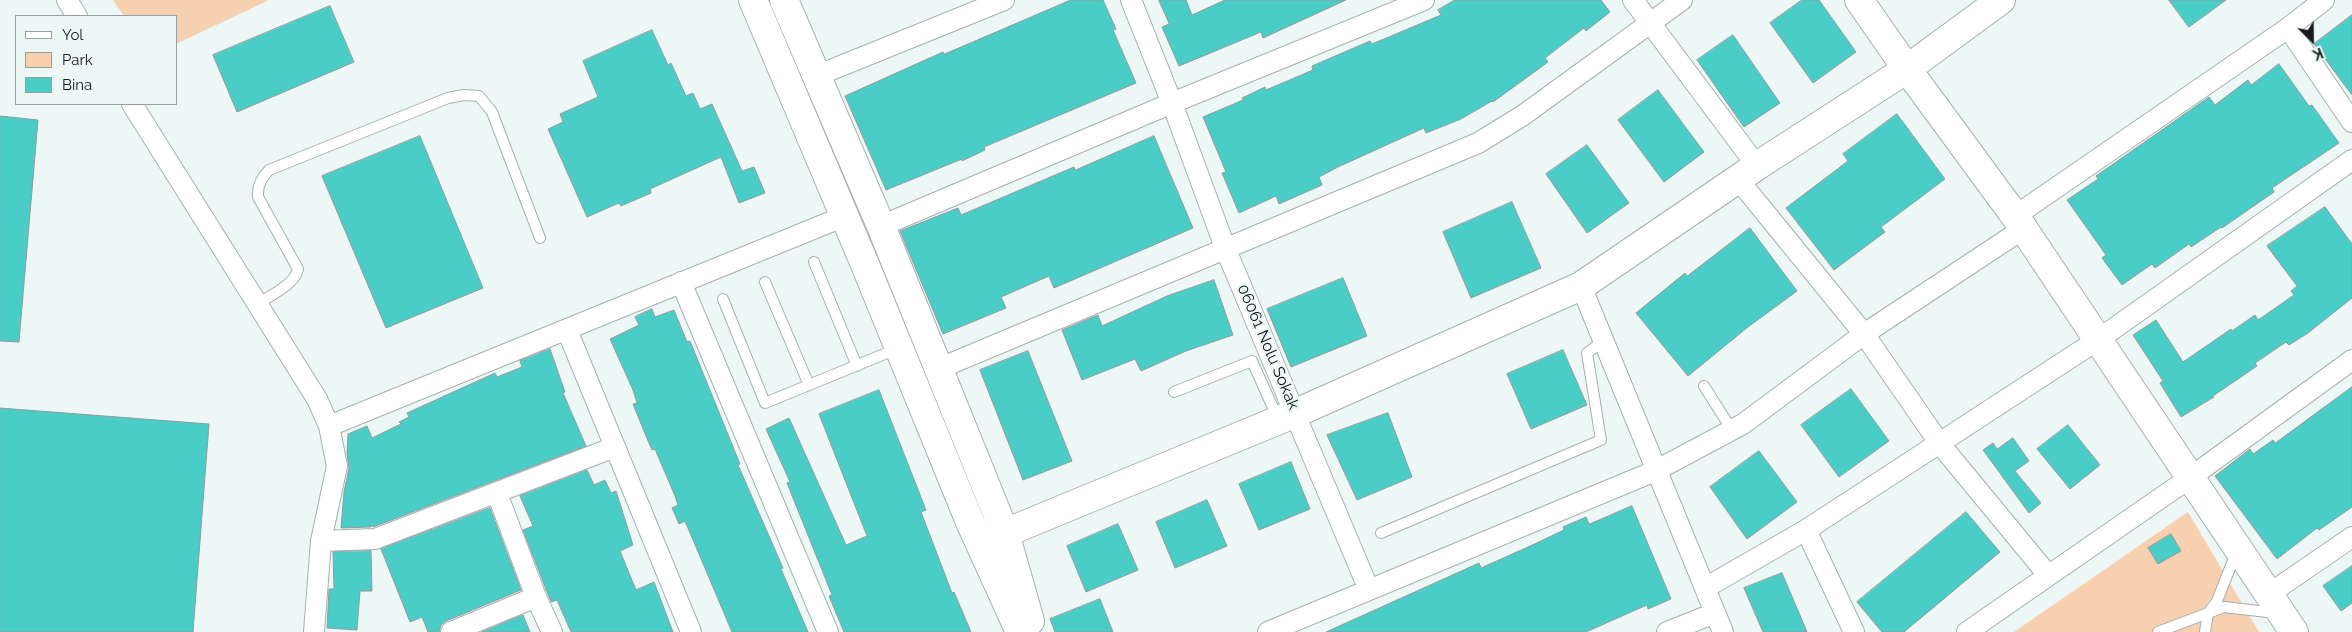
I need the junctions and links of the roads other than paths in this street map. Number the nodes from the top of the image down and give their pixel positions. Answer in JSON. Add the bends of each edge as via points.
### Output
{"nodes":[{"id":1,"x":67,"y":0,"type":"edge"},
{"id":2,"x":753,"y":0,"type":"edge"},
{"id":3,"x":784,"y":0,"type":"edge"},
{"id":4,"x":1004,"y":0,"type":"edge"},
{"id":5,"x":1131,"y":0,"type":"edge"},
{"id":6,"x":1424,"y":0,"type":"edge"},
{"id":7,"x":1633,"y":0,"type":"edge"},
{"id":8,"x":1682,"y":0,"type":"edge"},
{"id":9,"x":1859,"y":0,"type":"edge"},
{"id":10,"x":2001,"y":0,"type":"edge"},
{"id":11,"x":2324,"y":0,"type":"edge"},
{"id":12,"x":974,"y":5,"type":"edge"},
{"id":13,"x":76,"y":15,"type":"edge"},
{"id":14,"x":1650,"y":24,"type":"junction"},
{"id":15,"x":2288,"y":28,"type":"junction"},
{"id":16,"x":1907,"y":69,"type":"junction"},
{"id":17,"x":816,"y":76,"type":"junction"},
{"id":18,"x":1172,"y":102,"type":"junction"},
{"id":19,"x":133,"y":105,"type":"edge"},
{"id":20,"x":2352,"y":122,"type":"edge"},
{"id":21,"x":2352,"y":160,"type":"edge"},
{"id":22,"x":1747,"y":172,"type":"junction"},
{"id":23,"x":845,"y":216,"type":"junction"},
{"id":24,"x":2019,"y":222,"type":"junction"},
{"id":25,"x":880,"y":226,"type":"junction"},
{"id":26,"x":540,"y":238,"type":"dead end"},
{"id":27,"x":1226,"y":250,"type":"junction"},
{"id":28,"x":814,"y":262,"type":"dead end"},
{"id":29,"x":681,"y":282,"type":"junction"},
{"id":30,"x":765,"y":282,"type":"dead end"},
{"id":31,"x":1581,"y":286,"type":"junction"},
{"id":32,"x":723,"y":299,"type":"dead end"},
{"id":33,"x":258,"y":304,"type":"junction"},
{"id":34,"x":567,"y":330,"type":"junction"},
{"id":35,"x":1864,"y":334,"type":"junction"},
{"id":36,"x":2099,"y":339,"type":"junction"},
{"id":37,"x":1603,"y":341,"type":"junction"},
{"id":38,"x":900,"y":348,"type":"junction"},
{"id":39,"x":2352,"y":360,"type":"edge"},
{"id":40,"x":857,"y":366,"type":"junction"},
{"id":41,"x":938,"y":370,"type":"junction"},
{"id":42,"x":810,"y":385,"type":"junction"},
{"id":43,"x":1704,"y":386,"type":"dead end"},
{"id":44,"x":1174,"y":392,"type":"dead end"},
{"id":45,"x":1287,"y":416,"type":"junction"},
{"id":46,"x":329,"y":426,"type":"junction"},
{"id":47,"x":1732,"y":430,"type":"junction"},
{"id":48,"x":1940,"y":444,"type":"junction"},
{"id":49,"x":616,"y":447,"type":"junction"},
{"id":50,"x":1655,"y":471,"type":"junction"},
{"id":51,"x":2191,"y":477,"type":"junction"},
{"id":52,"x":497,"y":493,"type":"junction"},
{"id":53,"x":1806,"y":530,"type":"junction"},
{"id":54,"x":1005,"y":533,"type":"junction"},
{"id":55,"x":1381,"y":533,"type":"dead end"},
{"id":56,"x":2352,"y":537,"type":"edge"},
{"id":57,"x":321,"y":541,"type":"junction"},
{"id":58,"x":2238,"y":547,"type":"junction"},
{"id":59,"x":2048,"y":574,"type":"junction"},
{"id":60,"x":1705,"y":588,"type":"junction"},
{"id":61,"x":1369,"y":590,"type":"junction"},
{"id":62,"x":536,"y":597,"type":"junction"},
{"id":63,"x":1715,"y":613,"type":"junction"},
{"id":64,"x":2208,"y":613,"type":"junction"},
{"id":65,"x":2282,"y":613,"type":"edge"},
{"id":66,"x":1975,"y":630,"type":"edge"},
{"id":67,"x":314,"y":632,"type":"edge"},
{"id":68,"x":451,"y":632,"type":"edge"},
{"id":69,"x":552,"y":632,"type":"edge"},
{"id":70,"x":691,"y":632,"type":"edge"},
{"id":71,"x":828,"y":632,"type":"edge"},
{"id":72,"x":1020,"y":632,"type":"edge"},
{"id":73,"x":1033,"y":632,"type":"edge"},
{"id":74,"x":1268,"y":632,"type":"edge"},
{"id":75,"x":1668,"y":632,"type":"edge"},
{"id":76,"x":1723,"y":632,"type":"edge"},
{"id":77,"x":1854,"y":632,"type":"edge"},
{"id":78,"x":2158,"y":632,"type":"edge"},
{"id":79,"x":2205,"y":632,"type":"edge"}],
"edges":[{"from":1,"to":13,"type":"street"},
{"from":2,"to":23,"type":"street"},
{"from":3,"to":17,"type":"street"},
{"from":4,"to":12,"type":"street"},
{"from":5,"to":18,"type":"street","name":"06061 Nolu Sokak"},
{"from":6,"to":18,"type":"street"},
{"from":7,"to":14,"type":"street"},
{"from":8,"to":14,"type":"street"},
{"from":9,"to":16,"type":"street"},
{"from":10,"to":16,"type":"street"},
{"from":11,"to":15,"type":"street"},
{"from":12,"to":17,"type":"street"},
{"from":14,"to":22,"type":"street"},
{"from":14,"to":27,"type":"street","via":[[1522,116],[1478,142]]},
{"from":15,"to":20,"type":"street"},
{"from":15,"to":24,"type":"street"},
{"from":16,"to":22,"type":"street"},
{"from":16,"to":24,"type":"street"},
{"from":17,"to":25,"type":"street"},
{"from":18,"to":25,"type":"street"},
{"from":18,"to":27,"type":"street","name":"06061 Nolu Sokak"},
{"from":19,"to":33,"type":"street"},
{"from":21,"to":36,"type":"street"},
{"from":22,"to":31,"type":"street"},
{"from":22,"to":35,"type":"street"},
{"from":23,"to":29,"type":"street"},
{"from":23,"to":38,"type":"street"},
{"from":24,"to":35,"type":"street"},
{"from":24,"to":36,"type":"street"},
{"from":25,"to":41,"type":"street"},
{"from":26,"to":33,"type":"lane","via":[[492,112],[478,96],[464,95],[269,170],[263,176],[258,197],[298,269],[292,281]]},
{"from":27,"to":41,"type":"street"},
{"from":27,"to":45,"type":"street","name":"06061 Nolu Sokak"},
{"from":28,"to":40,"type":"lane"},
{"from":29,"to":34,"type":"street"},
{"from":29,"to":71,"type":"street"},
{"from":30,"to":42,"type":"lane"},
{"from":31,"to":37,"type":"street"},
{"from":31,"to":45,"type":"street"},
{"from":32,"to":42,"type":"lane","via":[[765,403]]},
{"from":33,"to":46,"type":"street","via":[[317,399]]},
{"from":34,"to":46,"type":"street"},
{"from":34,"to":49,"type":"street"},
{"from":35,"to":47,"type":"street"},
{"from":35,"to":48,"type":"street"},
{"from":36,"to":48,"type":"street"},
{"from":36,"to":51,"type":"street"},
{"from":37,"to":50,"type":"street"},
{"from":37,"to":55,"type":"lane","via":[[1586,353],[1601,440]]},
{"from":38,"to":40,"type":"lane"},
{"from":38,"to":72,"type":"street","via":[[970,522]]},
{"from":39,"to":51,"type":"street"},
{"from":40,"to":42,"type":"lane"},
{"from":41,"to":54,"type":"street"},
{"from":43,"to":47,"type":"lane"},
{"from":44,"to":45,"type":"lane","via":[[1252,362]]},
{"from":45,"to":54,"type":"street"},
{"from":45,"to":61,"type":"street","name":"06061 Nolu Sokak"},
{"from":46,"to":57,"type":"street","via":[[337,466]]},
{"from":47,"to":50,"type":"street"},
{"from":48,"to":53,"type":"street"},
{"from":48,"to":59,"type":"street"},
{"from":49,"to":52,"type":"street"},
{"from":49,"to":70,"type":"street"},
{"from":50,"to":60,"type":"street"},
{"from":50,"to":61,"type":"street"},
{"from":51,"to":58,"type":"street"},
{"from":51,"to":59,"type":"street"},
{"from":52,"to":57,"type":"street","via":[[375,539]]},
{"from":52,"to":62,"type":"street"},
{"from":53,"to":60,"type":"street"},
{"from":53,"to":77,"type":"street"},
{"from":54,"to":73,"type":"street"},
{"from":56,"to":65,"type":"street"},
{"from":57,"to":67,"type":"street"},
{"from":58,"to":64,"type":"lane","via":[[2217,600]]},
{"from":58,"to":65,"type":"street"},
{"from":59,"to":66,"type":"street"},
{"from":60,"to":63,"type":"street"},
{"from":61,"to":74,"type":"street"},
{"from":62,"to":68,"type":"street"},
{"from":62,"to":69,"type":"street"},
{"from":63,"to":75,"type":"street"},
{"from":63,"to":76,"type":"street"},
{"from":64,"to":65,"type":"lane","via":[[2224,607]]},
{"from":64,"to":78,"type":"lane"},
{"from":64,"to":79,"type":"lane"}]}
